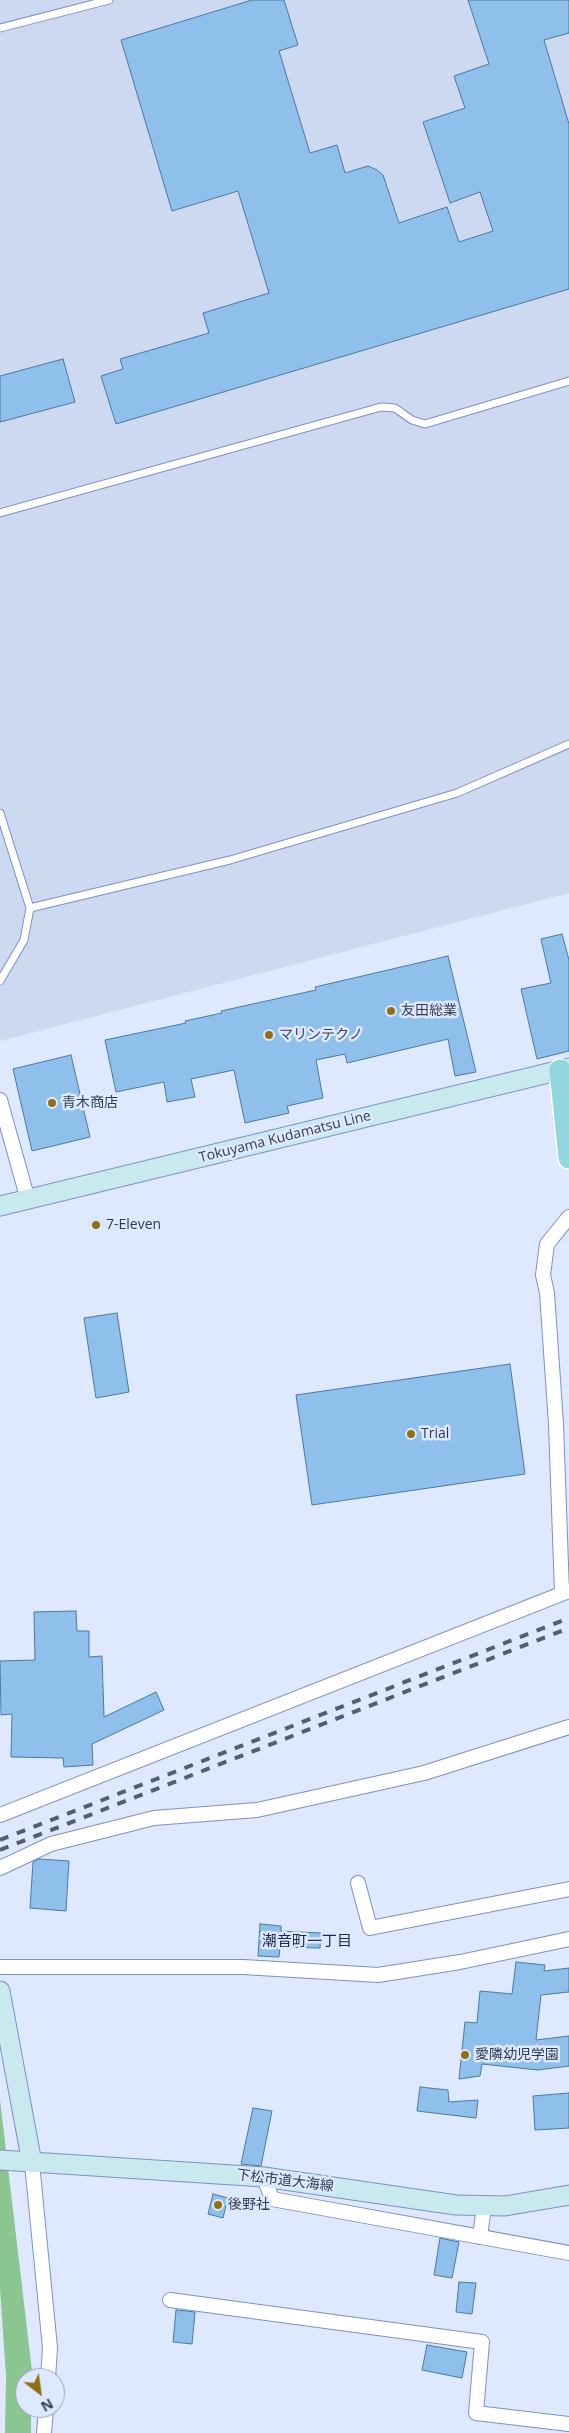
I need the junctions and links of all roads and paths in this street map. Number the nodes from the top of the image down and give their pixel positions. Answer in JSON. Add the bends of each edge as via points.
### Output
{"nodes":[{"id":1,"x":109,"y":0,"type":"edge"},
{"id":2,"x":0,"y":28,"type":"edge"},
{"id":3,"x":569,"y":381,"type":"edge"},
{"id":4,"x":0,"y":513,"type":"edge"},
{"id":5,"x":569,"y":744,"type":"edge"},
{"id":6,"x":0,"y":812,"type":"edge"},
{"id":7,"x":30,"y":908,"type":"junction"},
{"id":8,"x":0,"y":981,"type":"edge"},
{"id":9,"x":565,"y":1069,"type":"edge"},
{"id":10,"x":0,"y":1100,"type":"edge"},
{"id":11,"x":569,"y":1158,"type":"edge"},
{"id":12,"x":28,"y":1200,"type":"junction"},
{"id":13,"x":0,"y":1206,"type":"edge"},
{"id":14,"x":569,"y":1217,"type":"edge"},
{"id":15,"x":566,"y":1592,"type":"edge"},
{"id":16,"x":569,"y":1727,"type":"edge"},
{"id":17,"x":0,"y":1815,"type":"edge"},
{"id":18,"x":0,"y":1868,"type":"edge"},
{"id":19,"x":358,"y":1883,"type":"dead end"},
{"id":20,"x":569,"y":1889,"type":"edge"},
{"id":21,"x":569,"y":1939,"type":"edge"},
{"id":22,"x":0,"y":1967,"type":"edge"},
{"id":23,"x":0,"y":1991,"type":"edge"},
{"id":24,"x":16,"y":2161,"type":"edge"},
{"id":25,"x":264,"y":2177,"type":"junction"},
{"id":26,"x":569,"y":2195,"type":"edge"},
{"id":27,"x":484,"y":2206,"type":"junction"},
{"id":28,"x":480,"y":2237,"type":"junction"},
{"id":29,"x":569,"y":2253,"type":"edge"},
{"id":30,"x":170,"y":2300,"type":"dead end"},
{"id":31,"x":49,"y":2368,"type":"edge"},
{"id":32,"x":45,"y":2418,"type":"edge"},
{"id":33,"x":569,"y":2424,"type":"edge"},
{"id":34,"x":44,"y":2433,"type":"edge"}],
"edges":[{"from":1,"to":2,"type":"lane"},
{"from":3,"to":4,"type":"lane","via":[[425,424],[412,420],[395,408],[381,407]]},
{"from":5,"to":7,"type":"lane","via":[[457,793],[230,860]]},
{"from":6,"to":7,"type":"lane"},
{"from":7,"to":8,"type":"lane","via":[[24,940]]},
{"from":9,"to":11,"type":"main road"},
{"from":9,"to":12,"type":"street","name":"Tokuyama Kudamatsu Line"},
{"from":10,"to":12,"type":"street"},
{"from":12,"to":13,"type":"street","name":"Tokuyama Kudamatsu Line"},
{"from":14,"to":15,"type":"street","via":[[547,1244],[543,1275],[547,1293]]},
{"from":15,"to":17,"type":"street"},
{"from":16,"to":18,"type":"street","via":[[424,1774],[257,1810],[154,1818],[51,1844]]},
{"from":19,"to":20,"type":"street","via":[[370,1928]]},
{"from":21,"to":22,"type":"street","via":[[378,1975],[243,1967]]},
{"from":23,"to":24,"type":"street"},
{"from":24,"to":25,"type":"street","name":"下松市道大海線"},
{"from":24,"to":31,"type":"street","via":[[50,2348]]},
{"from":25,"to":27,"type":"street","name":"下松市道大海線","via":[[456,2205]]},
{"from":25,"to":28,"type":"street","via":[[272,2199]]},
{"from":26,"to":27,"type":"street","name":"下松市道大海線","via":[[505,2206]]},
{"from":27,"to":28,"type":"street"},
{"from":28,"to":29,"type":"street"},
{"from":30,"to":33,"type":"street","via":[[482,2342],[476,2413]]},
{"from":32,"to":34,"type":"street"}]}
